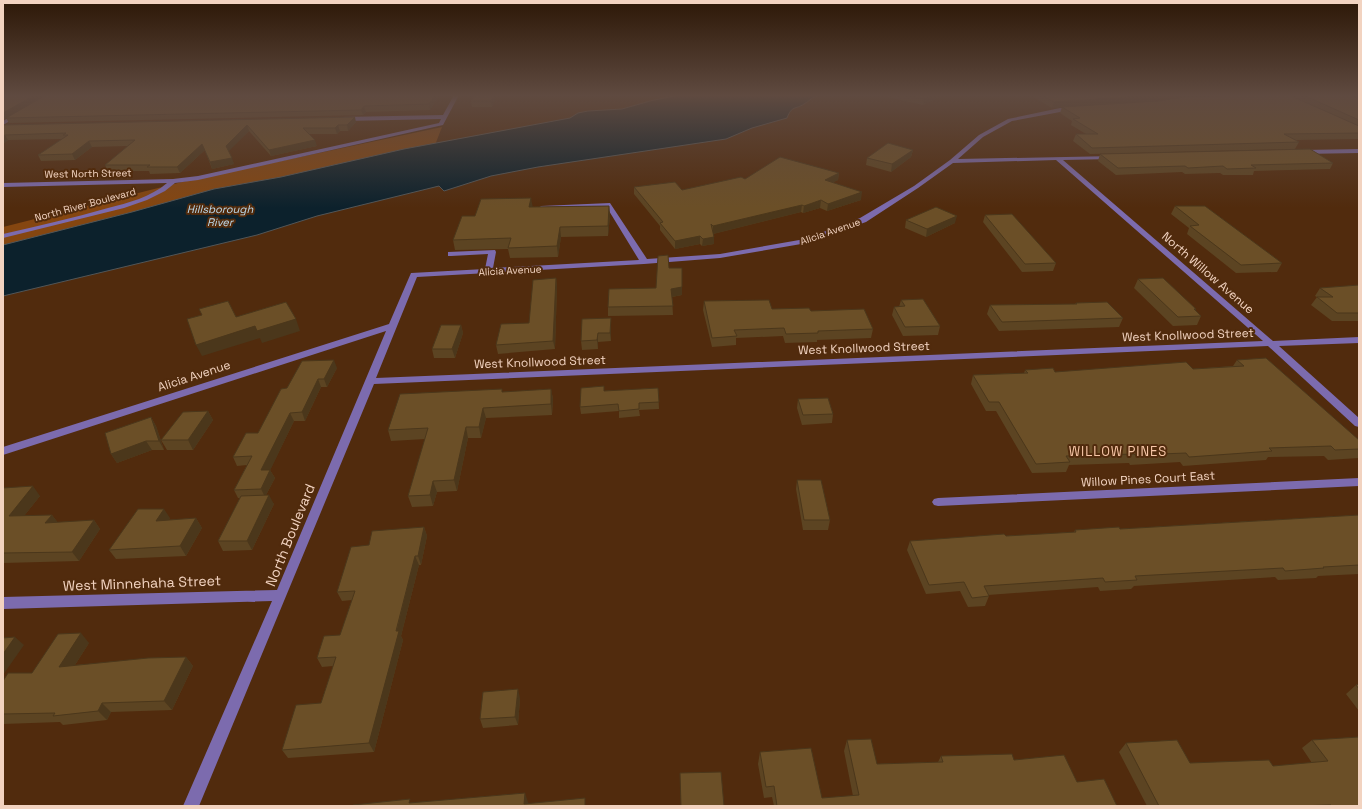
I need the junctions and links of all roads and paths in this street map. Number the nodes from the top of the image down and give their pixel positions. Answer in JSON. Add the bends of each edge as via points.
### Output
{"nodes":[{"id":1,"x":403,"y":133,"type":"edge"},
{"id":2,"x":987,"y":133,"type":"edge"},
{"id":3,"x":1359,"y":150,"type":"edge"},
{"id":4,"x":1296,"y":152,"type":"edge"},
{"id":5,"x":1121,"y":157,"type":"edge"},
{"id":6,"x":1058,"y":159,"type":"junction"},
{"id":7,"x":952,"y":161,"type":"junction"},
{"id":8,"x":173,"y":181,"type":"junction"},
{"id":9,"x":3,"y":185,"type":"edge"},
{"id":10,"x":543,"y":207,"type":"edge"},
{"id":11,"x":3,"y":236,"type":"edge"},
{"id":12,"x":451,"y":254,"type":"dead end"},
{"id":13,"x":644,"y":262,"type":"junction"},
{"id":14,"x":488,"y":271,"type":"junction"},
{"id":15,"x":414,"y":274,"type":"joint"},
{"id":16,"x":392,"y":326,"type":"junction"},
{"id":17,"x":1359,"y":340,"type":"edge"},
{"id":18,"x":1270,"y":343,"type":"junction"},
{"id":19,"x":370,"y":381,"type":"junction"},
{"id":20,"x":1359,"y":424,"type":"edge"},
{"id":21,"x":3,"y":451,"type":"edge"},
{"id":22,"x":1359,"y":482,"type":"edge"},
{"id":23,"x":938,"y":502,"type":"dead end"},
{"id":24,"x":282,"y":595,"type":"junction"},
{"id":25,"x":3,"y":603,"type":"edge"},
{"id":26,"x":191,"y":806,"type":"edge"}],
"edges":[{"from":1,"to":8,"type":"street","via":[[237,170]]},
{"from":2,"to":7,"type":"street","name":"Alicia Avenue"},
{"from":3,"to":4,"type":"street"},
{"from":5,"to":6,"type":"street"},
{"from":6,"to":7,"type":"street"},
{"from":6,"to":18,"type":"street","name":"North Willow Avenue"},
{"from":7,"to":13,"type":"street","name":"Alicia Avenue","via":[[863,220],[807,241],[720,256]]},
{"from":8,"to":9,"type":"street","name":"West North Street"},
{"from":8,"to":11,"type":"street","name":"North River Boulevard","via":[[171,185],[138,202]]},
{"from":10,"to":13,"type":"street","via":[[608,204]]},
{"from":12,"to":14,"type":"street","via":[[492,252]]},
{"from":13,"to":14,"type":"street","name":"Alicia Avenue"},
{"from":14,"to":15,"type":"street","name":"Alicia Avenue"},
{"from":15,"to":16,"type":"street","name":"North Boulevard"},
{"from":16,"to":19,"type":"street","name":"North Boulevard"},
{"from":16,"to":21,"type":"street","name":"Alicia Avenue"},
{"from":17,"to":18,"type":"street","name":"West Knollwood Street"},
{"from":18,"to":19,"type":"street","name":"West Knollwood Street"},
{"from":18,"to":20,"type":"street","name":"North Willow Avenue"},
{"from":19,"to":24,"type":"street","name":"North Boulevard"},
{"from":22,"to":23,"type":"street","name":"Willow Pines Court East"},
{"from":24,"to":25,"type":"street","name":"West Minnehaha Street"},
{"from":24,"to":26,"type":"street","name":"North Boulevard"}]}
